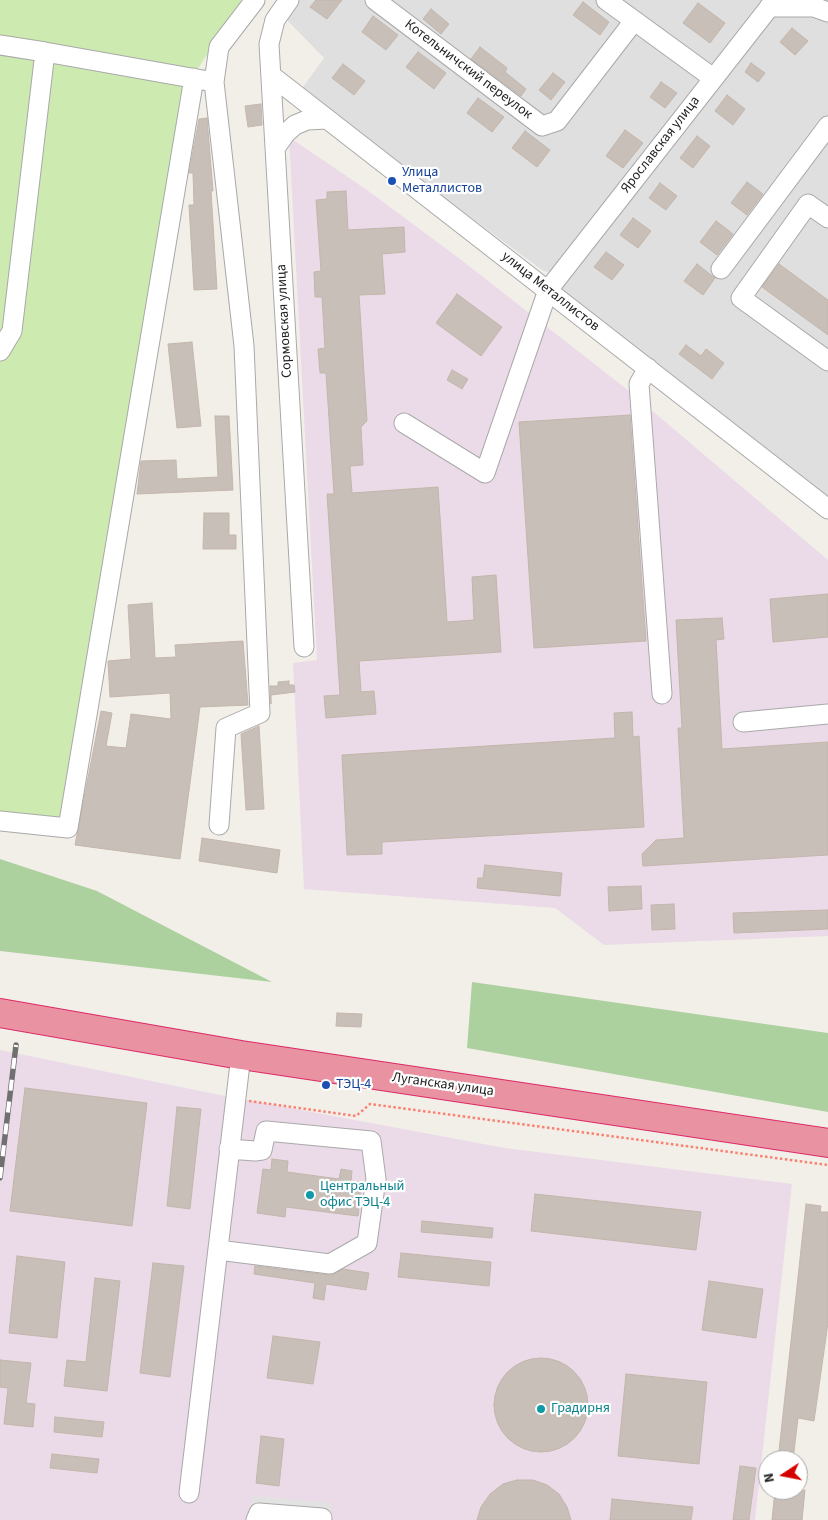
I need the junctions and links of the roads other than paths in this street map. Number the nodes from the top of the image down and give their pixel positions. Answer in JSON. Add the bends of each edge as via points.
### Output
{"nodes":[{"id":1,"x":255,"y":0,"type":"edge"},
{"id":2,"x":289,"y":0,"type":"edge"},
{"id":3,"x":375,"y":0,"type":"edge"},
{"id":4,"x":606,"y":0,"type":"edge"},
{"id":5,"x":772,"y":4,"type":"edge"},
{"id":6,"x":828,"y":12,"type":"edge"},
{"id":7,"x":634,"y":21,"type":"junction"},
{"id":8,"x":0,"y":44,"type":"edge"},
{"id":9,"x":45,"y":52,"type":"junction"},
{"id":10,"x":272,"y":76,"type":"junction"},
{"id":11,"x":194,"y":78,"type":"junction"},
{"id":12,"x":713,"y":78,"type":"junction"},
{"id":13,"x":214,"y":82,"type":"junction"},
{"id":14,"x":327,"y":119,"type":"junction"},
{"id":15,"x":828,"y":126,"type":"edge"},
{"id":16,"x":276,"y":147,"type":"junction"},
{"id":17,"x":828,"y":218,"type":"edge"},
{"id":18,"x":721,"y":268,"type":"dead end"},
{"id":19,"x":548,"y":290,"type":"junction"},
{"id":20,"x":0,"y":351,"type":"edge"},
{"id":21,"x":828,"y":362,"type":"edge"},
{"id":22,"x":648,"y":368,"type":"junction"},
{"id":23,"x":404,"y":423,"type":"dead end"},
{"id":24,"x":828,"y":509,"type":"edge"},
{"id":25,"x":304,"y":648,"type":"dead end"},
{"id":26,"x":662,"y":694,"type":"dead end"},
{"id":27,"x":828,"y":714,"type":"edge"},
{"id":28,"x":743,"y":722,"type":"dead end"},
{"id":29,"x":0,"y":821,"type":"edge"},
{"id":30,"x":219,"y":825,"type":"dead end"},
{"id":31,"x":0,"y":1014,"type":"edge"},
{"id":32,"x":241,"y":1055,"type":"junction"},
{"id":33,"x":828,"y":1143,"type":"edge"},
{"id":34,"x":229,"y":1149,"type":"junction"},
{"id":35,"x":218,"y":1250,"type":"junction"},
{"id":36,"x":189,"y":1493,"type":"dead end"},
{"id":37,"x":322,"y":1518,"type":"dead end"},
{"id":38,"x":256,"y":1520,"type":"edge"}],
"edges":[{"from":1,"to":13,"type":"street","via":[[219,47]]},
{"from":2,"to":10,"type":"street","name":"Сормовская улица","via":[[275,20],[269,44]]},
{"from":3,"to":7,"type":"street","name":"Котельничский переулок","via":[[542,126],[557,121]]},
{"from":4,"to":7,"type":"street"},
{"from":5,"to":6,"type":"street","via":[[814,7]]},
{"from":5,"to":12,"type":"street","name":"Ярославская улица"},
{"from":7,"to":12,"type":"street"},
{"from":8,"to":9,"type":"street"},
{"from":9,"to":11,"type":"street"},
{"from":9,"to":20,"type":"street","via":[[12,331]]},
{"from":10,"to":14,"type":"street","name":"улица Металлистов"},
{"from":10,"to":16,"type":"street","name":"Сормовская улица"},
{"from":11,"to":13,"type":"street"},
{"from":11,"to":29,"type":"street","via":[[68,828]]},
{"from":12,"to":19,"type":"street","name":"Ярославская улица"},
{"from":13,"to":30,"type":"street","via":[[244,346],[260,712],[226,728]]},
{"from":14,"to":16,"type":"street","via":[[307,120],[295,125]]},
{"from":14,"to":19,"type":"street","name":"улица Металлистов"},
{"from":15,"to":18,"type":"street"},
{"from":16,"to":25,"type":"street","name":"Сормовская улица"},
{"from":17,"to":21,"type":"street","via":[[808,204],[741,298]]},
{"from":19,"to":22,"type":"street","name":"улица Металлистов"},
{"from":19,"to":23,"type":"street","name":"Ярославская улица","via":[[485,473]]},
{"from":22,"to":24,"type":"street","name":"улица Металлистов"},
{"from":22,"to":26,"type":"street","via":[[640,384]]},
{"from":27,"to":28,"type":"street"},
{"from":31,"to":32,"type":"highway","name":"Луганская улица"},
{"from":32,"to":33,"type":"highway","name":"Луганская улица"},
{"from":32,"to":34,"type":"street"},
{"from":34,"to":35,"type":"street"},
{"from":34,"to":35,"type":"street","via":[[262,1150],[266,1131],[371,1141],[376,1179],[367,1243],[330,1264]]},
{"from":35,"to":36,"type":"street"},
{"from":37,"to":38,"type":"street","via":[[259,1513]]}]}
